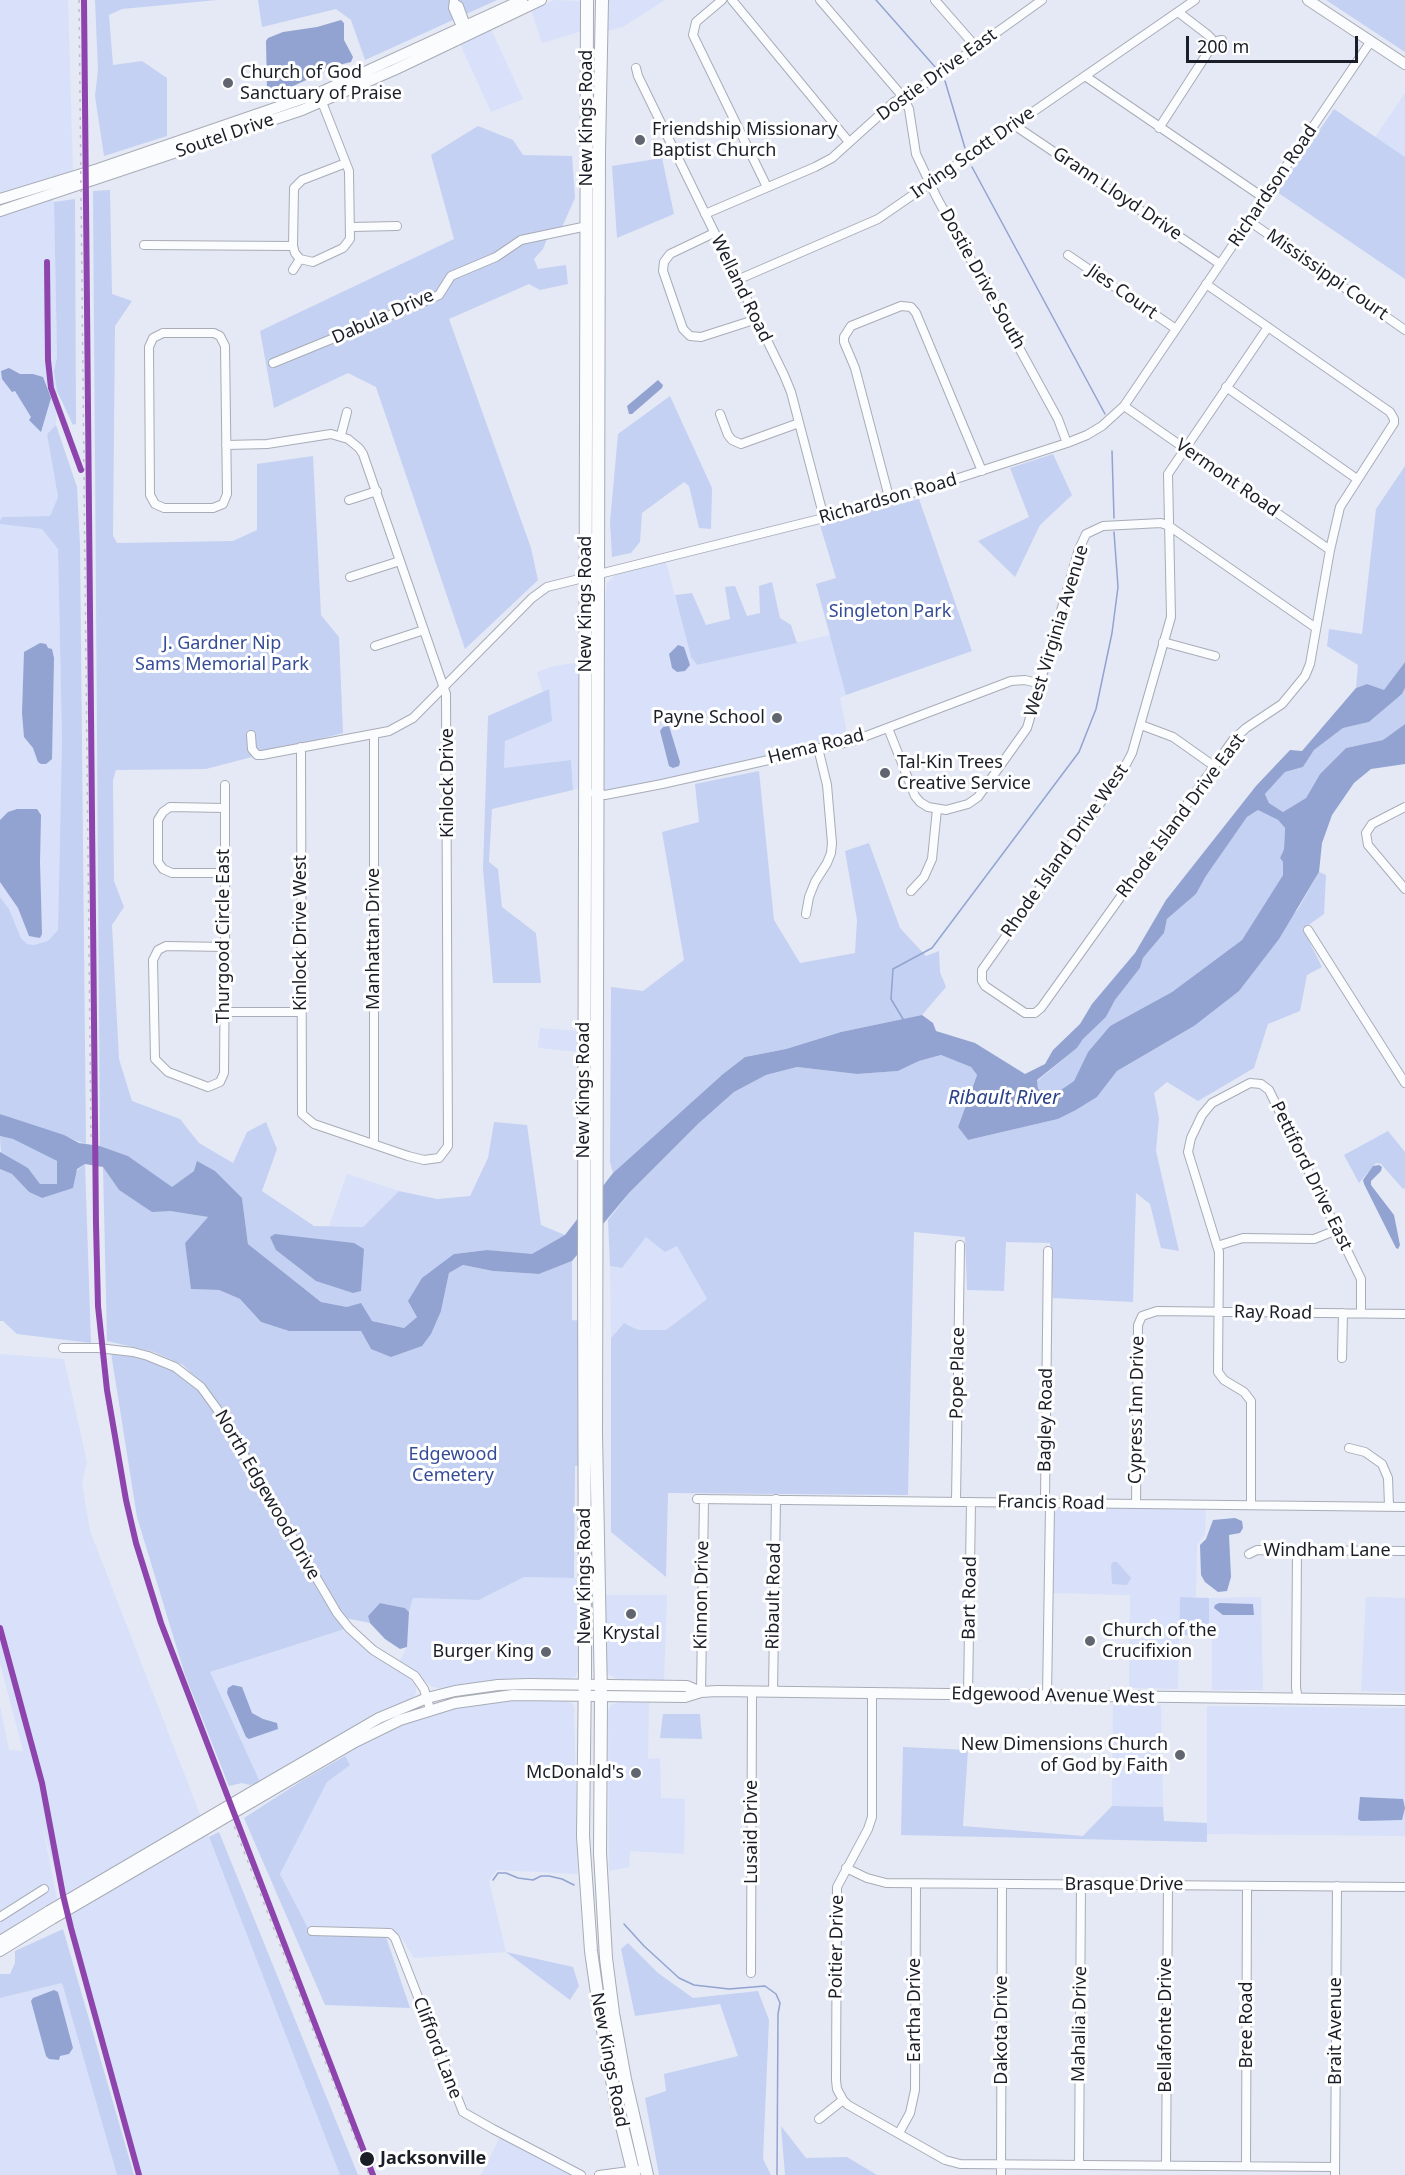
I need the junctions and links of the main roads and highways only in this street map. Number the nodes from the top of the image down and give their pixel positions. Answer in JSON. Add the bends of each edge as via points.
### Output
{"nodes":[{"id":1,"x":522,"y":0,"type":"edge"},
{"id":2,"x":541,"y":0,"type":"edge"},
{"id":3,"x":602,"y":0,"type":"edge"},
{"id":4,"x":1308,"y":0,"type":"edge"},
{"id":5,"x":585,"y":3,"type":"edge"},
{"id":6,"x":465,"y":29,"type":"junction"},
{"id":7,"x":1405,"y":64,"type":"edge"},
{"id":8,"x":320,"y":98,"type":"junction"},
{"id":9,"x":593,"y":151,"type":"junction"},
{"id":10,"x":0,"y":199,"type":"edge"},
{"id":11,"x":0,"y":211,"type":"edge"},
{"id":12,"x":593,"y":374,"type":"junction"},
{"id":13,"x":591,"y":974,"type":"junction"},
{"id":14,"x":590,"y":1364,"type":"junction"},
{"id":15,"x":584,"y":1690,"type":"junction"},
{"id":16,"x":601,"y":1691,"type":"junction"},
{"id":17,"x":1405,"y":1700,"type":"edge"},
{"id":18,"x":50,"y":1915,"type":"junction"},
{"id":19,"x":0,"y":1941,"type":"edge"},
{"id":20,"x":0,"y":1951,"type":"edge"},
{"id":21,"x":646,"y":2172,"type":"edge"},
{"id":22,"x":633,"y":2173,"type":"edge"}],
"edges":[{"from":1,"to":6,"type":"main road","name":"Soutel Drive"},
{"from":2,"to":6,"type":"main road","name":"Soutel Drive"},
{"from":3,"to":9,"type":"highway","name":"New Kings Road"},
{"from":4,"to":7,"type":"main road"},
{"from":5,"to":9,"type":"highway","name":"New Kings Road"},
{"from":6,"to":8,"type":"main road","name":"Soutel Drive"},
{"from":8,"to":10,"type":"main road","name":"Soutel Drive"},
{"from":8,"to":11,"type":"main road","name":"Soutel Drive","via":[[270,121]]},
{"from":9,"to":12,"type":"highway","name":"New Kings Road"},
{"from":9,"to":12,"type":"highway","name":"New Kings Road","via":[[586,226]]},
{"from":12,"to":13,"type":"highway","name":"New Kings Road"},
{"from":13,"to":14,"type":"highway","name":"New Kings Road","via":[[596,1249]]},
{"from":13,"to":14,"type":"highway","name":"New Kings Road","via":[[584,1191]]},
{"from":14,"to":15,"type":"highway","name":"New Kings Road"},
{"from":14,"to":16,"type":"highway","name":"New Kings Road"},
{"from":15,"to":16,"type":"main road","name":"Edgewood Avenue West"},
{"from":15,"to":18,"type":"main road","name":"Edgewood Avenue West","bridge":true,"via":[[498,1685],[455,1691],[251,1797]]},
{"from":15,"to":22,"type":"highway","name":"New Kings Road","via":[[585,1870],[591,1951],[606,2055]]},
{"from":16,"to":17,"type":"main road","name":"Edgewood Avenue West","via":[[685,1697],[700,1692],[773,1692]]},
{"from":16,"to":21,"type":"highway","name":"New Kings Road","via":[[600,1853],[606,1958],[625,2079]]},
{"from":18,"to":19,"type":"main road"},
{"from":18,"to":20,"type":"main road"}]}
